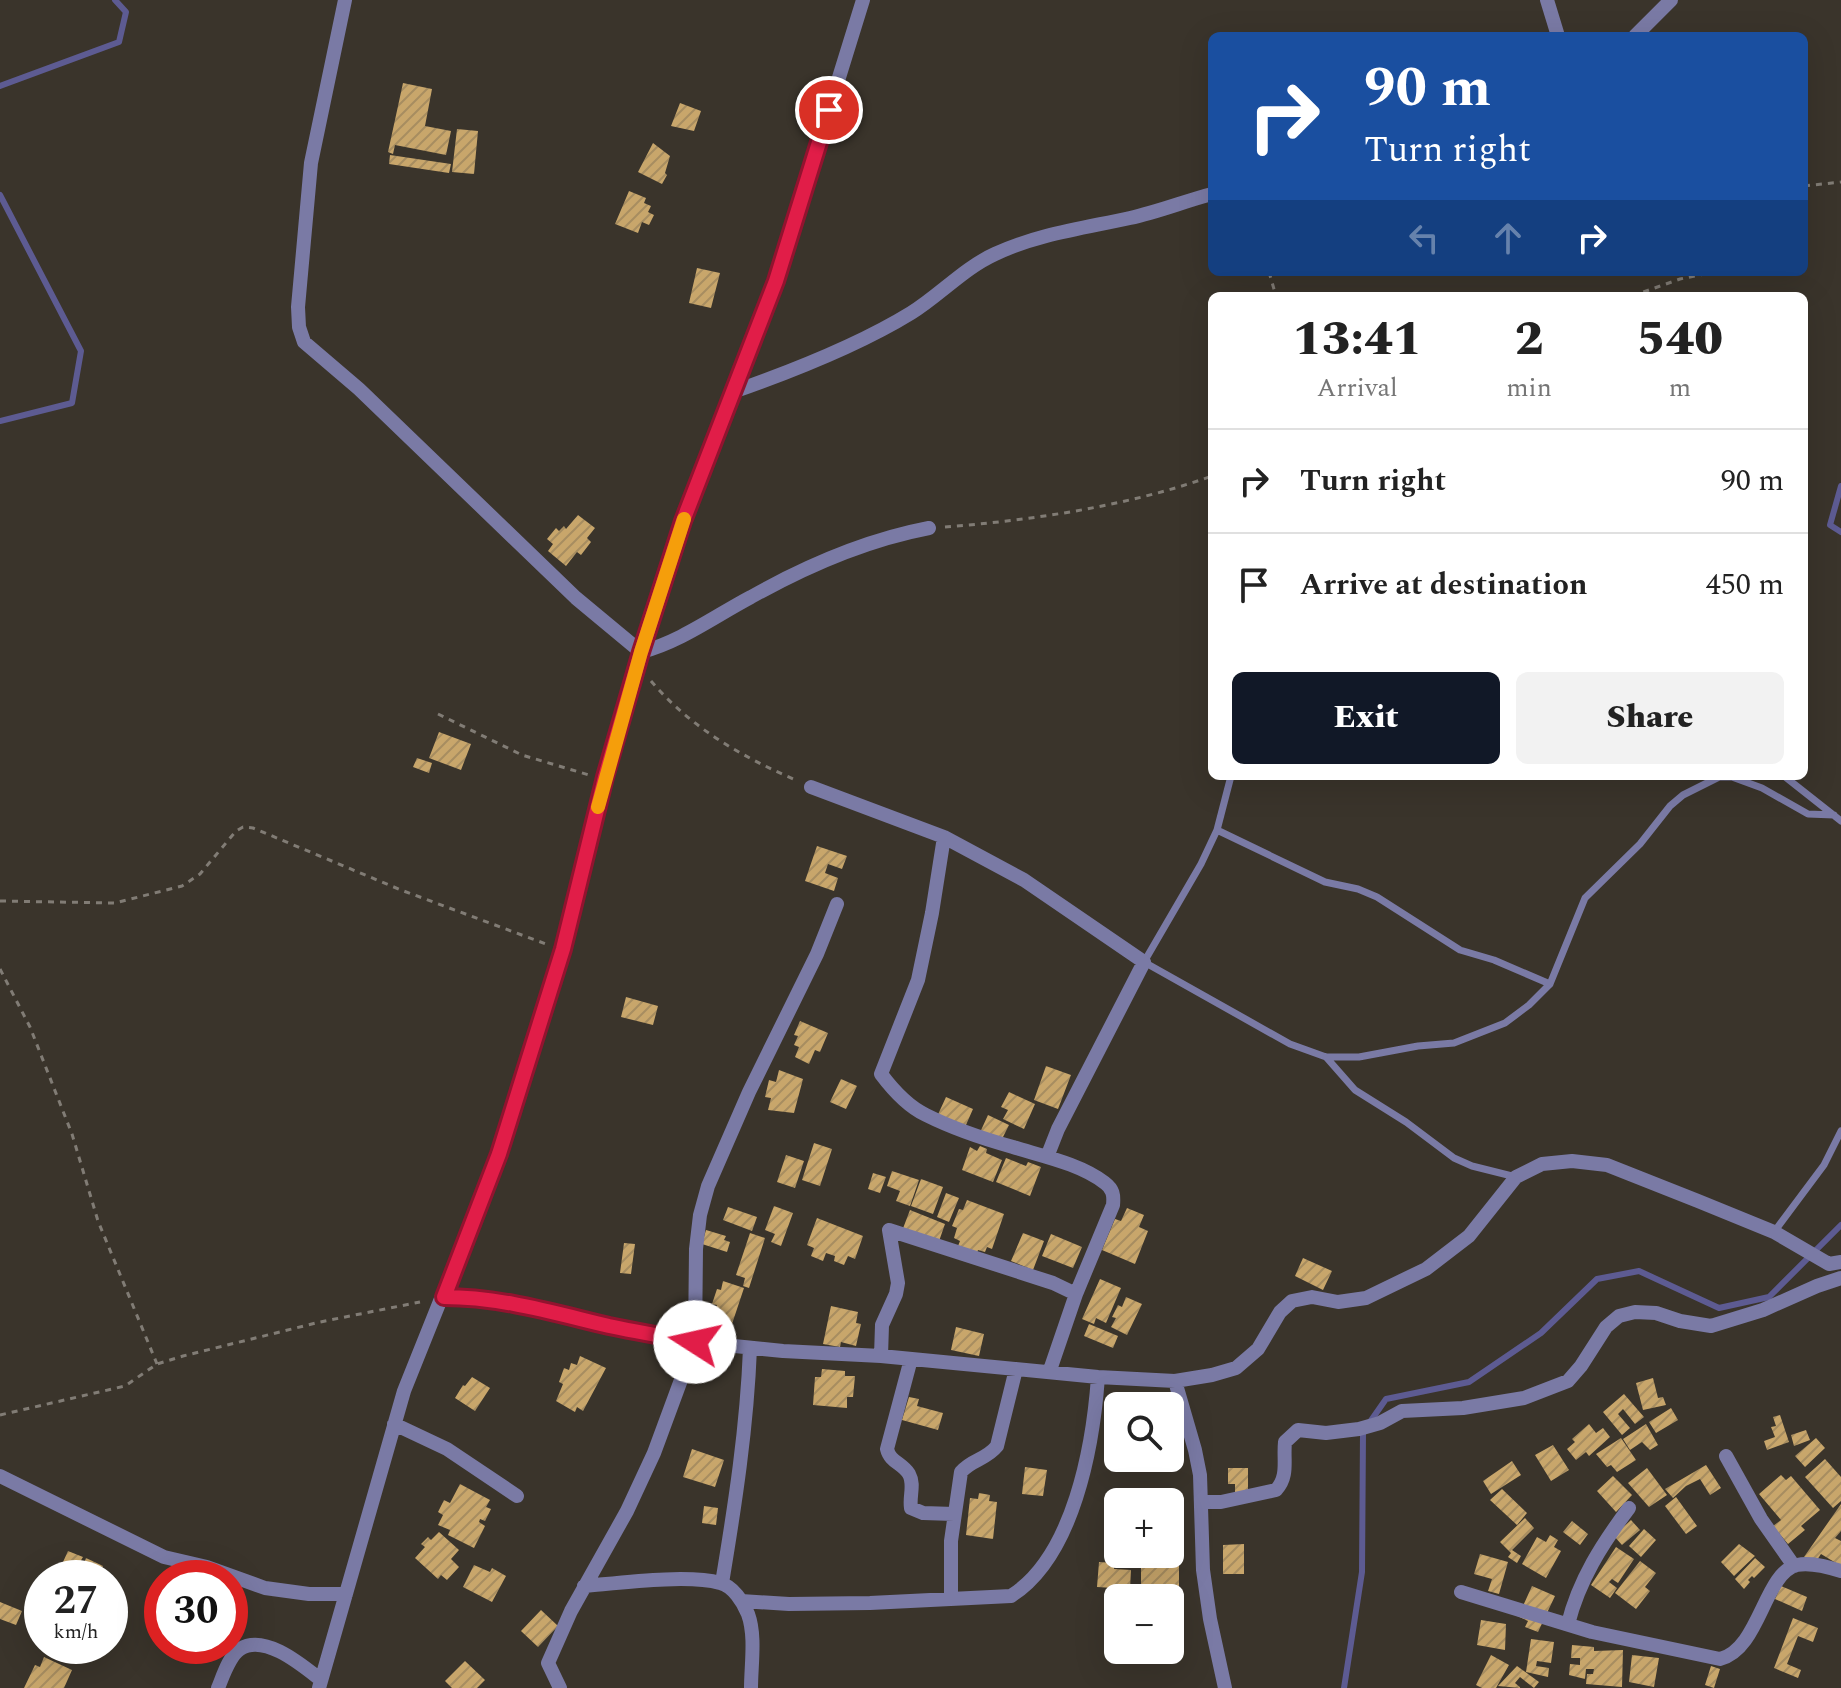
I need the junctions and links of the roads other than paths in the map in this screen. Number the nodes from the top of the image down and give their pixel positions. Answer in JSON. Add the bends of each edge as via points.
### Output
{"nodes":[{"id":1,"x":345,"y":0,"type":"edge"},
{"id":2,"x":863,"y":0,"type":"edge"},
{"id":3,"x":1547,"y":0,"type":"edge"},
{"id":4,"x":1671,"y":0,"type":"edge"},
{"id":5,"x":1557,"y":32,"type":"edge"},
{"id":6,"x":1639,"y":32,"type":"edge"},
{"id":7,"x":1208,"y":195,"type":"edge"},
{"id":8,"x":733,"y":392,"type":"junction"},
{"id":9,"x":929,"y":528,"type":"road end"},
{"id":10,"x":639,"y":659,"type":"junction"},
{"id":11,"x":1230,"y":780,"type":"edge"},
{"id":12,"x":1713,"y":780,"type":"edge"},
{"id":13,"x":1740,"y":780,"type":"edge"},
{"id":14,"x":1789,"y":780,"type":"edge"},
{"id":15,"x":811,"y":787,"type":"road end"},
{"id":16,"x":1838,"y":818,"type":"edge"},
{"id":17,"x":1217,"y":830,"type":"junction"},
{"id":18,"x":944,"y":837,"type":"junction"},
{"id":19,"x":837,"y":904,"type":"dead end"},
{"id":20,"x":1144,"y":962,"type":"junction"},
{"id":21,"x":1550,"y":984,"type":"junction"},
{"id":22,"x":1326,"y":1057,"type":"junction"},
{"id":23,"x":1841,"y":1131,"type":"edge"},
{"id":24,"x":1047,"y":1157,"type":"junction"},
{"id":25,"x":1516,"y":1177,"type":"junction"},
{"id":26,"x":1774,"y":1232,"type":"junction"},
{"id":27,"x":1841,"y":1262,"type":"edge"},
{"id":28,"x":1841,"y":1278,"type":"edge"},
{"id":29,"x":1076,"y":1294,"type":"junction"},
{"id":30,"x":444,"y":1297,"type":"junction"},
{"id":31,"x":695,"y":1342,"type":"junction"},
{"id":32,"x":750,"y":1348,"type":"junction"},
{"id":33,"x":881,"y":1356,"type":"junction"},
{"id":34,"x":911,"y":1359,"type":"junction"},
{"id":35,"x":1016,"y":1369,"type":"junction"},
{"id":36,"x":1050,"y":1370,"type":"junction"},
{"id":37,"x":1098,"y":1377,"type":"junction"},
{"id":38,"x":1175,"y":1381,"type":"junction"},
{"id":39,"x":394,"y":1424,"type":"junction"},
{"id":40,"x":1726,"y":1456,"type":"dead end"},
{"id":41,"x":0,"y":1476,"type":"edge"},
{"id":42,"x":517,"y":1496,"type":"dead end"},
{"id":43,"x":1202,"y":1502,"type":"junction"},
{"id":44,"x":1629,"y":1508,"type":"dead end"},
{"id":45,"x":954,"y":1514,"type":"junction"},
{"id":46,"x":1794,"y":1566,"type":"junction"},
{"id":47,"x":1841,"y":1571,"type":"edge"},
{"id":48,"x":722,"y":1583,"type":"junction"},
{"id":49,"x":584,"y":1586,"type":"junction"},
{"id":50,"x":1461,"y":1592,"type":"dead end"},
{"id":51,"x":346,"y":1594,"type":"junction"},
{"id":52,"x":951,"y":1599,"type":"junction"},
{"id":53,"x":741,"y":1601,"type":"junction"},
{"id":54,"x":1568,"y":1624,"type":"junction"},
{"id":55,"x":320,"y":1684,"type":"edge"},
{"id":56,"x":218,"y":1688,"type":"edge"},
{"id":57,"x":560,"y":1688,"type":"edge"},
{"id":58,"x":751,"y":1688,"type":"edge"},
{"id":59,"x":1225,"y":1688,"type":"edge"}],
"edges":[{"from":1,"to":10,"type":"street","via":[[311,163],[298,307],[304,342]]},
{"from":2,"to":8,"type":"street","via":[[776,281]]},
{"from":3,"to":5,"type":"street"},
{"from":4,"to":6,"type":"street"},
{"from":7,"to":8,"type":"street","via":[[995,254],[888,326]]},
{"from":8,"to":10,"type":"street","via":[[683,521]]},
{"from":9,"to":10,"type":"street","via":[[838,554]]},
{"from":10,"to":30,"type":"street","via":[[563,949],[499,1154]]},
{"from":11,"to":17,"type":"lane"},
{"from":12,"to":21,"type":"lane","via":[[1670,806],[1585,898]]},
{"from":13,"to":16,"type":"lane","via":[[1808,814]]},
{"from":14,"to":16,"type":"lane"},
{"from":15,"to":18,"type":"street"},
{"from":17,"to":20,"type":"lane"},
{"from":17,"to":21,"type":"lane","via":[[1325,882],[1377,897],[1460,950]]},
{"from":18,"to":20,"type":"street","via":[[1024,880]]},
{"from":18,"to":24,"type":"street","via":[[918,980],[881,1074],[926,1115]]},
{"from":19,"to":31,"type":"street","via":[[708,1186],[696,1249]]},
{"from":20,"to":22,"type":"lane","via":[[1277,1037]]},
{"from":20,"to":24,"type":"street"},
{"from":21,"to":22,"type":"lane","via":[[1505,1023],[1480,1035],[1359,1057]]},
{"from":22,"to":25,"type":"lane","via":[[1355,1090],[1454,1158]]},
{"from":23,"to":26,"type":"lane","via":[[1824,1165]]},
{"from":24,"to":29,"type":"street","via":[[1104,1182],[1114,1195]]},
{"from":25,"to":26,"type":"street","via":[[1542,1164],[1607,1165]]},
{"from":25,"to":38,"type":"street","via":[[1469,1236],[1426,1269],[1366,1298],[1292,1301],[1258,1349],[1236,1368]]},
{"from":26,"to":27,"type":"street","via":[[1829,1264]]},
{"from":28,"to":43,"type":"street","via":[[1711,1326],[1656,1313],[1619,1316],[1568,1381],[1549,1390],[1489,1405],[1402,1411],[1359,1429],[1298,1430],[1285,1442],[1286,1472],[1276,1490]]},
{"from":29,"to":33,"type":"street","via":[[889,1230],[898,1283],[882,1325]]},
{"from":29,"to":36,"type":"street"},
{"from":30,"to":31,"type":"street","via":[[509,1302]]},
{"from":30,"to":39,"type":"street"},
{"from":31,"to":32,"type":"street"},
{"from":31,"to":49,"type":"street","via":[[654,1453]]},
{"from":32,"to":33,"type":"street"},
{"from":32,"to":48,"type":"street","via":[[740,1468]]},
{"from":33,"to":34,"type":"street"},
{"from":34,"to":35,"type":"street"},
{"from":34,"to":45,"type":"street","via":[[888,1455],[910,1477],[911,1508]]},
{"from":35,"to":36,"type":"street"},
{"from":35,"to":45,"type":"street","via":[[997,1446],[961,1472]]},
{"from":36,"to":37,"type":"street"},
{"from":37,"to":38,"type":"street"},
{"from":37,"to":52,"type":"street","via":[[1083,1476],[1039,1574],[1011,1596]]},
{"from":38,"to":43,"type":"street","via":[[1195,1450]]},
{"from":39,"to":42,"type":"street","via":[[447,1449]]},
{"from":39,"to":51,"type":"street"},
{"from":40,"to":46,"type":"street"},
{"from":41,"to":51,"type":"street","via":[[164,1557],[265,1588]]},
{"from":43,"to":59,"type":"street","via":[[1203,1570]]},
{"from":44,"to":54,"type":"street","via":[[1585,1575]]},
{"from":45,"to":52,"type":"street"},
{"from":46,"to":47,"type":"street"},
{"from":46,"to":54,"type":"street","via":[[1780,1579],[1738,1651],[1720,1659]]},
{"from":48,"to":49,"type":"street"},
{"from":48,"to":53,"type":"street"},
{"from":49,"to":57,"type":"street","via":[[548,1663]]},
{"from":50,"to":54,"type":"street"},
{"from":51,"to":55,"type":"street"},
{"from":52,"to":53,"type":"street"},
{"from":53,"to":58,"type":"street","via":[[752,1631]]},
{"from":55,"to":56,"type":"street","via":[[285,1653],[254,1645],[233,1657]]}]}
